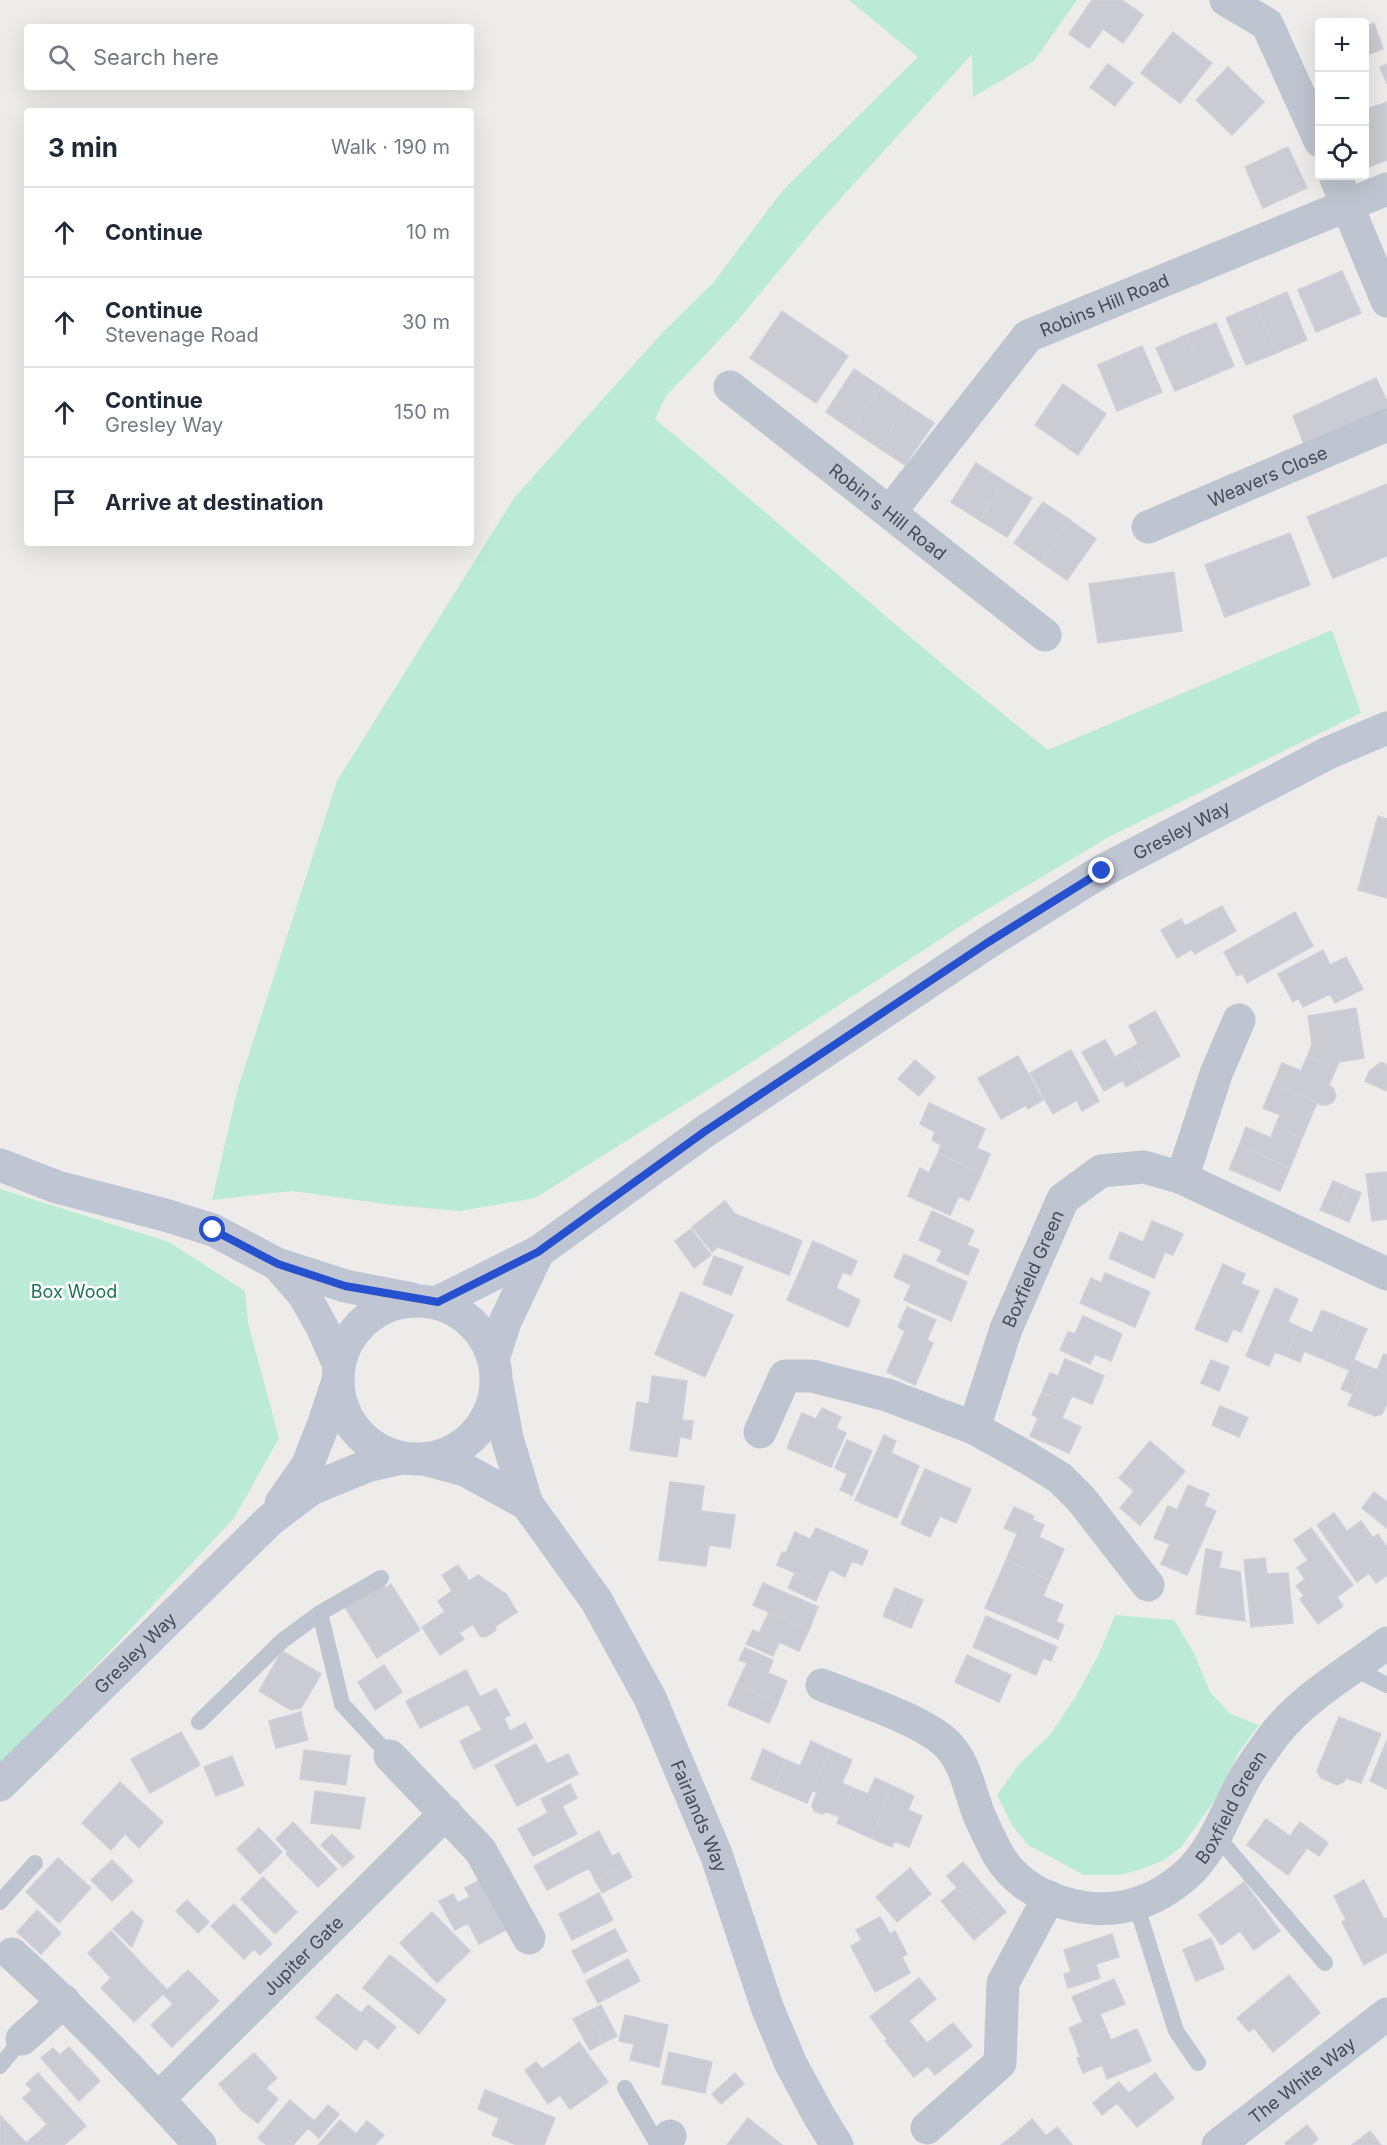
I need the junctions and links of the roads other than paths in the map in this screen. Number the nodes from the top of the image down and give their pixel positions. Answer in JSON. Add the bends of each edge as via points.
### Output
{"nodes":[{"id":1,"x":1226,"y":0,"type":"edge"},
{"id":2,"x":1315,"y":130,"type":"edge"},
{"id":3,"x":1387,"y":189,"type":"edge"},
{"id":4,"x":1341,"y":190,"type":"edge"},
{"id":5,"x":1387,"y":301,"type":"edge"},
{"id":6,"x":730,"y":387,"type":"dead end"},
{"id":7,"x":1387,"y":425,"type":"edge"},
{"id":8,"x":890,"y":512,"type":"junction"},
{"id":9,"x":1148,"y":527,"type":"dead end"},
{"id":10,"x":1045,"y":635,"type":"dead end"},
{"id":11,"x":1387,"y":728,"type":"edge"},
{"id":12,"x":1239,"y":1020,"type":"dead end"},
{"id":13,"x":0,"y":1165,"type":"edge"},
{"id":14,"x":1182,"y":1178,"type":"junction"},
{"id":15,"x":538,"y":1252,"type":"junction"},
{"id":16,"x":278,"y":1264,"type":"junction"},
{"id":17,"x":1387,"y":1274,"type":"edge"},
{"id":18,"x":427,"y":1301,"type":"junction"},
{"id":19,"x":495,"y":1370,"type":"junction"},
{"id":20,"x":338,"y":1373,"type":"junction"},
{"id":21,"x":974,"y":1428,"type":"junction"},
{"id":22,"x":760,"y":1432,"type":"dead end"},
{"id":23,"x":413,"y":1458,"type":"junction"},
{"id":24,"x":526,"y":1504,"type":"junction"},
{"id":25,"x":270,"y":1520,"type":"junction"},
{"id":26,"x":381,"y":1578,"type":"dead end"},
{"id":27,"x":1148,"y":1585,"type":"dead end"},
{"id":28,"x":320,"y":1613,"type":"junction"},
{"id":29,"x":1387,"y":1643,"type":"edge"},
{"id":30,"x":1353,"y":1668,"type":"junction"},
{"id":31,"x":822,"y":1685,"type":"dead end"},
{"id":32,"x":1387,"y":1685,"type":"edge"},
{"id":33,"x":199,"y":1722,"type":"dead end"},
{"id":34,"x":390,"y":1756,"type":"joint"},
{"id":35,"x":0,"y":1785,"type":"edge"},
{"id":36,"x":446,"y":1813,"type":"junction"},
{"id":37,"x":1216,"y":1835,"type":"junction"},
{"id":38,"x":35,"y":1863,"type":"dead end"},
{"id":39,"x":1049,"y":1897,"type":"junction"},
{"id":40,"x":0,"y":1902,"type":"edge"},
{"id":41,"x":1136,"y":1904,"type":"junction"},
{"id":42,"x":529,"y":1938,"type":"dead end"},
{"id":43,"x":6,"y":1946,"type":"edge"},
{"id":44,"x":1325,"y":1963,"type":"dead end"},
{"id":45,"x":64,"y":2001,"type":"junction"},
{"id":46,"x":1387,"y":2014,"type":"edge"},
{"id":47,"x":22,"y":2039,"type":"joint"},
{"id":48,"x":1198,"y":2064,"type":"dead end"},
{"id":49,"x":0,"y":2066,"type":"edge"},
{"id":50,"x":625,"y":2088,"type":"dead end"},
{"id":51,"x":158,"y":2098,"type":"junction"},
{"id":52,"x":927,"y":2128,"type":"dead end"},
{"id":53,"x":665,"y":2142,"type":"edge"},
{"id":54,"x":200,"y":2145,"type":"edge"},
{"id":55,"x":837,"y":2145,"type":"edge"},
{"id":56,"x":1218,"y":2145,"type":"edge"}],
"edges":[{"from":1,"to":2,"type":"street","via":[[1267,24]]},
{"from":3,"to":4,"type":"street","name":"Robins Hill Road"},
{"from":4,"to":5,"type":"street"},
{"from":4,"to":8,"type":"street","name":"Robins Hill Road","via":[[1028,336]]},
{"from":6,"to":8,"type":"street","name":"Robin's Hill Road"},
{"from":7,"to":9,"type":"street","name":"Weavers Close"},
{"from":8,"to":10,"type":"street","name":"Robin's Hill Road"},
{"from":11,"to":15,"type":"street","name":"Gresley Way","via":[[1328,753],[1102,871],[704,1132]]},
{"from":12,"to":14,"type":"street","via":[[1216,1074]]},
{"from":13,"to":16,"type":"street","via":[[57,1187],[213,1230]]},
{"from":14,"to":17,"type":"street","name":"Boxfield Green"},
{"from":14,"to":21,"type":"street","name":"Boxfield Green","via":[[1144,1167],[1101,1170],[1063,1199],[1006,1329]]},
{"from":15,"to":18,"type":"street","name":"Gresley Way"},
{"from":15,"to":19,"type":"street","name":"Gresley Way","via":[[505,1322]]},
{"from":16,"to":18,"type":"street","via":[[345,1286]]},
{"from":16,"to":20,"type":"street","via":[[322,1327]]},
{"from":18,"to":19,"type":"street","via":[[473,1322],[485,1338]]},
{"from":18,"to":20,"type":"street","via":[[388,1305],[358,1326],[342,1355]]},
{"from":19,"to":23,"type":"street","via":[[490,1411],[480,1430],[445,1454]]},
{"from":19,"to":24,"type":"street","name":"Fairlands Way","via":[[507,1438]]},
{"from":20,"to":23,"type":"street","via":[[341,1404],[363,1438],[381,1450]]},
{"from":20,"to":25,"type":"street","name":"Gresley Way","via":[[307,1466]]},
{"from":21,"to":22,"type":"street","via":[[887,1395],[812,1376],[785,1376]]},
{"from":21,"to":27,"type":"street","via":[[1060,1478]]},
{"from":23,"to":24,"type":"street","name":"Fairlands Way","via":[[465,1470]]},
{"from":23,"to":25,"type":"street","name":"Gresley Way","via":[[367,1466],[311,1489]]},
{"from":24,"to":55,"type":"street","name":"Fairlands Way","via":[[596,1600],[650,1698],[716,1854],[767,2007],[791,2064]]},
{"from":25,"to":35,"type":"street","name":"Gresley Way"},
{"from":26,"to":28,"type":"lane"},
{"from":28,"to":33,"type":"lane","via":[[282,1641]]},
{"from":28,"to":34,"type":"lane","via":[[342,1704]]},
{"from":29,"to":30,"type":"street","name":"Boxfield Green"},
{"from":30,"to":32,"type":"lane"},
{"from":30,"to":37,"type":"street","name":"Boxfield Green","via":[[1301,1706],[1275,1734],[1243,1780]]},
{"from":31,"to":39,"type":"street","name":"Boxfield Green","via":[[926,1728],[950,1747],[1000,1858],[1030,1888]]},
{"from":34,"to":36,"type":"street"},
{"from":36,"to":42,"type":"street","via":[[480,1850]]},
{"from":36,"to":51,"type":"street","name":"Jupiter Gate"},
{"from":37,"to":41,"type":"street","name":"Boxfield Green","via":[[1198,1864],[1185,1876]]},
{"from":37,"to":44,"type":"lane"},
{"from":38,"to":40,"type":"lane"},
{"from":39,"to":41,"type":"street","name":"Boxfield Green","via":[[1073,1906]]},
{"from":39,"to":52,"type":"street","via":[[1003,1983],[1000,2063]]},
{"from":41,"to":48,"type":"lane","via":[[1176,2031]]},
{"from":43,"to":45,"type":"street"},
{"from":45,"to":47,"type":"street"},
{"from":45,"to":51,"type":"street"},
{"from":46,"to":56,"type":"street","name":"The White Way"},
{"from":47,"to":49,"type":"lane"},
{"from":50,"to":53,"type":"lane"},
{"from":51,"to":54,"type":"street"}]}
